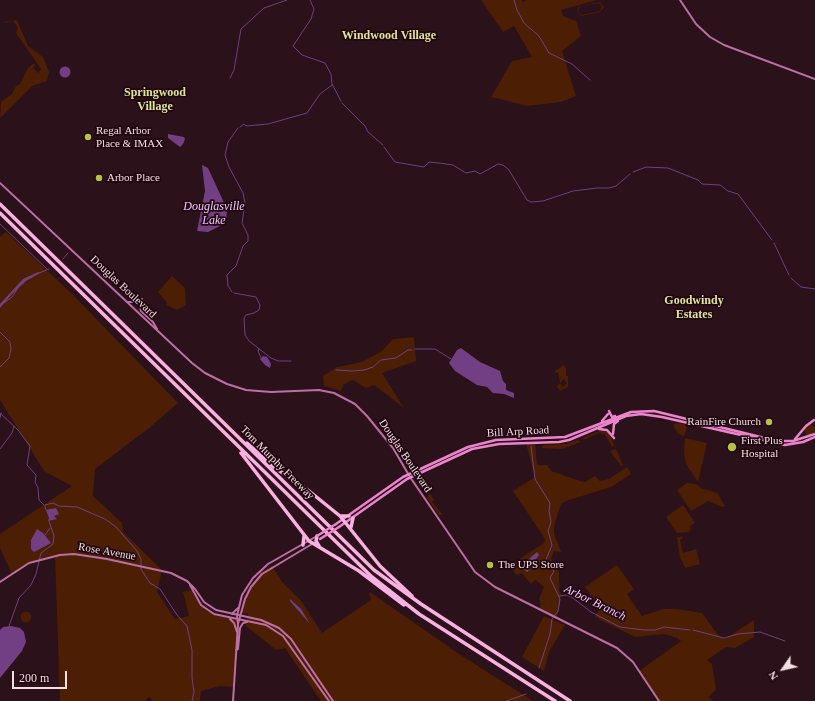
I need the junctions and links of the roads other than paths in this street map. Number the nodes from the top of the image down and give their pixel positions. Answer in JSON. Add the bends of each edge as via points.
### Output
{"nodes":[{"id":1,"x":680,"y":0,"type":"edge"},
{"id":2,"x":815,"y":79,"type":"edge"},
{"id":3,"x":0,"y":183,"type":"edge"},
{"id":4,"x":0,"y":203,"type":"edge"},
{"id":5,"x":0,"y":213,"type":"edge"},
{"id":6,"x":0,"y":216,"type":"edge"},
{"id":7,"x":35,"y":247,"type":"junction"},
{"id":8,"x":142,"y":299,"type":"dead end"},
{"id":9,"x":127,"y":302,"type":"junction"},
{"id":10,"x":142,"y":302,"type":"dead end"},
{"id":11,"x":157,"y":330,"type":"junction"},
{"id":12,"x":207,"y":407,"type":"junction"},
{"id":13,"x":623,"y":414,"type":"junction"},
{"id":14,"x":619,"y":419,"type":"junction"},
{"id":15,"x":814,"y":420,"type":"edge"},
{"id":16,"x":600,"y":424,"type":"junction"},
{"id":17,"x":596,"y":429,"type":"junction"},
{"id":18,"x":803,"y":431,"type":"junction"},
{"id":19,"x":613,"y":434,"type":"dead end"},
{"id":20,"x":815,"y":435,"type":"edge"},
{"id":21,"x":809,"y":436,"type":"junction"},
{"id":22,"x":229,"y":438,"type":"junction"},
{"id":23,"x":538,"y":438,"type":"junction"},
{"id":24,"x":614,"y":438,"type":"dead end"},
{"id":25,"x":792,"y":441,"type":"junction"},
{"id":26,"x":529,"y":443,"type":"junction"},
{"id":27,"x":410,"y":476,"type":"junction"},
{"id":28,"x":340,"y":516,"type":"junction"},
{"id":29,"x":351,"y":517,"type":"junction"},
{"id":30,"x":345,"y":521,"type":"junction"},
{"id":31,"x":352,"y":530,"type":"junction"},
{"id":32,"x":304,"y":535,"type":"junction"},
{"id":33,"x":315,"y":540,"type":"junction"},
{"id":34,"x":303,"y":545,"type":"junction"},
{"id":35,"x":0,"y":582,"type":"edge"},
{"id":36,"x":190,"y":584,"type":"junction"},
{"id":37,"x":421,"y":604,"type":"junction"},
{"id":38,"x":240,"y":605,"type":"junction"},
{"id":39,"x":242,"y":610,"type":"junction"},
{"id":40,"x":419,"y":614,"type":"junction"},
{"id":41,"x":231,"y":615,"type":"junction"},
{"id":42,"x":239,"y":616,"type":"junction"},
{"id":43,"x":227,"y":618,"type":"junction"},
{"id":44,"x":247,"y":618,"type":"junction"},
{"id":45,"x":238,"y":620,"type":"junction"},
{"id":46,"x":247,"y":621,"type":"junction"},
{"id":47,"x":237,"y":635,"type":"junction"},
{"id":48,"x":236,"y":650,"type":"junction"},
{"id":49,"x":233,"y":701,"type":"edge"},
{"id":50,"x":329,"y":701,"type":"edge"},
{"id":51,"x":333,"y":701,"type":"edge"},
{"id":52,"x":555,"y":701,"type":"edge"},
{"id":53,"x":570,"y":701,"type":"edge"},
{"id":54,"x":659,"y":701,"type":"edge"}],
"edges":[{"from":1,"to":2,"type":"main road","via":[[696,24],[710,37],[724,45]]},
{"from":3,"to":9,"type":"main road","name":"Douglas Boulevard"},
{"from":4,"to":12,"type":"highway","name":"Tom Murphy Freeway"},
{"from":5,"to":7,"type":"highway","name":"Tom Murphy Freeway"},
{"from":6,"to":7,"type":"highway"},
{"from":7,"to":22,"type":"highway","name":"Tom Murphy Freeway"},
{"from":8,"to":9,"type":"main road","via":[[134,303]]},
{"from":9,"to":11,"type":"main road","name":"Douglas Boulevard"},
{"from":10,"to":11,"type":"main road","via":[[141,311],[153,322]]},
{"from":11,"to":27,"type":"main road","name":"Douglas Boulevard","via":[[198,368],[227,384],[259,392],[319,390],[349,400],[375,425]]},
{"from":12,"to":28,"type":"highway","via":[[274,467]]},
{"from":12,"to":37,"type":"highway","name":"Tom Murphy Freeway","via":[[359,556],[397,588]]},
{"from":13,"to":16,"type":"main road","name":"Bill Arp Road"},
{"from":13,"to":16,"type":"main road","via":[[612,417],[609,413]]},
{"from":13,"to":25,"type":"main road","name":"Bill Arp Road","via":[[642,410],[654,411],[773,440]]},
{"from":14,"to":17,"type":"main road","name":"Bill Arp Road"},
{"from":14,"to":19,"type":"main road","via":[[614,424]]},
{"from":14,"to":20,"type":"main road","name":"Bill Arp Road","via":[[646,414],[785,445],[803,442]]},
{"from":15,"to":18,"type":"main road"},
{"from":16,"to":23,"type":"main road","name":"Bill Arp Road","via":[[565,437]]},
{"from":17,"to":24,"type":"main road","via":[[604,428]]},
{"from":17,"to":26,"type":"main road","name":"Bill Arp Road","via":[[559,442]]},
{"from":18,"to":21,"type":"main road","via":[[804,435]]},
{"from":18,"to":25,"type":"main road"},
{"from":20,"to":21,"type":"main road","name":"Bill Arp Road"},
{"from":21,"to":25,"type":"main road","name":"Bill Arp Road"},
{"from":22,"to":32,"type":"highway"},
{"from":22,"to":40,"type":"highway","name":"Tom Murphy Freeway","via":[[368,574]]},
{"from":23,"to":26,"type":"main road","via":[[536,442]]},
{"from":23,"to":27,"type":"main road","name":"Bill Arp Road","via":[[483,442]]},
{"from":26,"to":27,"type":"main road","name":"Bill Arp Road","via":[[480,447]]},
{"from":27,"to":29,"type":"main road","name":"Bill Arp Road"},
{"from":27,"to":54,"type":"main road","name":"Douglas Boulevard","via":[[470,566],[481,577],[495,587],[617,648],[633,662]]},
{"from":28,"to":29,"type":"highway"},
{"from":28,"to":30,"type":"highway"},
{"from":29,"to":30,"type":"main road","name":"Bill Arp Road"},
{"from":29,"to":31,"type":"highway"},
{"from":30,"to":31,"type":"highway"},
{"from":30,"to":33,"type":"main road","name":"Bill Arp Road","bridge":true},
{"from":31,"to":37,"type":"highway","via":[[384,570]]},
{"from":32,"to":33,"type":"highway"},
{"from":32,"to":34,"type":"highway"},
{"from":33,"to":34,"type":"main road","name":"Bill Arp Road"},
{"from":33,"to":39,"type":"main road","name":"Bill Arp Road","via":[[262,574],[251,587]]},
{"from":33,"to":40,"type":"highway","via":[[319,546]]},
{"from":34,"to":38,"type":"main road","name":"Bill Arp Road","via":[[268,564],[259,572],[242,595]]},
{"from":35,"to":36,"type":"main road","name":"Rose Avenue","via":[[36,560],[74,554],[162,570],[180,576]]},
{"from":36,"to":41,"type":"main road","name":"Rose Avenue","via":[[207,605]]},
{"from":36,"to":43,"type":"main road","name":"Rose Avenue","via":[[205,608]]},
{"from":37,"to":53,"type":"highway","name":"Tom Murphy Freeway"},
{"from":38,"to":41,"type":"main road"},
{"from":38,"to":42,"type":"main road","name":"Bill Arp Road"},
{"from":39,"to":42,"type":"main road","name":"Bill Arp Road"},
{"from":39,"to":44,"type":"main road"},
{"from":40,"to":52,"type":"highway","name":"Tom Murphy Freeway"},
{"from":41,"to":42,"type":"main road","name":"Rose Avenue"},
{"from":42,"to":44,"type":"main road","name":"Rose Avenue"},
{"from":42,"to":45,"type":"main road","name":"Bill Arp Road"},
{"from":43,"to":45,"type":"main road","name":"Rose Avenue"},
{"from":43,"to":47,"type":"main road","via":[[234,623]]},
{"from":44,"to":51,"type":"main road","name":"Rose Avenue","via":[[275,625],[286,633]]},
{"from":45,"to":46,"type":"main road","name":"Rose Avenue"},
{"from":45,"to":47,"type":"main road","name":"Bill Arp Road"},
{"from":46,"to":48,"type":"main road","via":[[240,628]]},
{"from":46,"to":50,"type":"main road","name":"Rose Avenue","via":[[273,628],[283,636]]},
{"from":47,"to":48,"type":"main road","name":"Bill Arp Road"},
{"from":48,"to":49,"type":"main road","name":"Bill Arp Road"}]}
